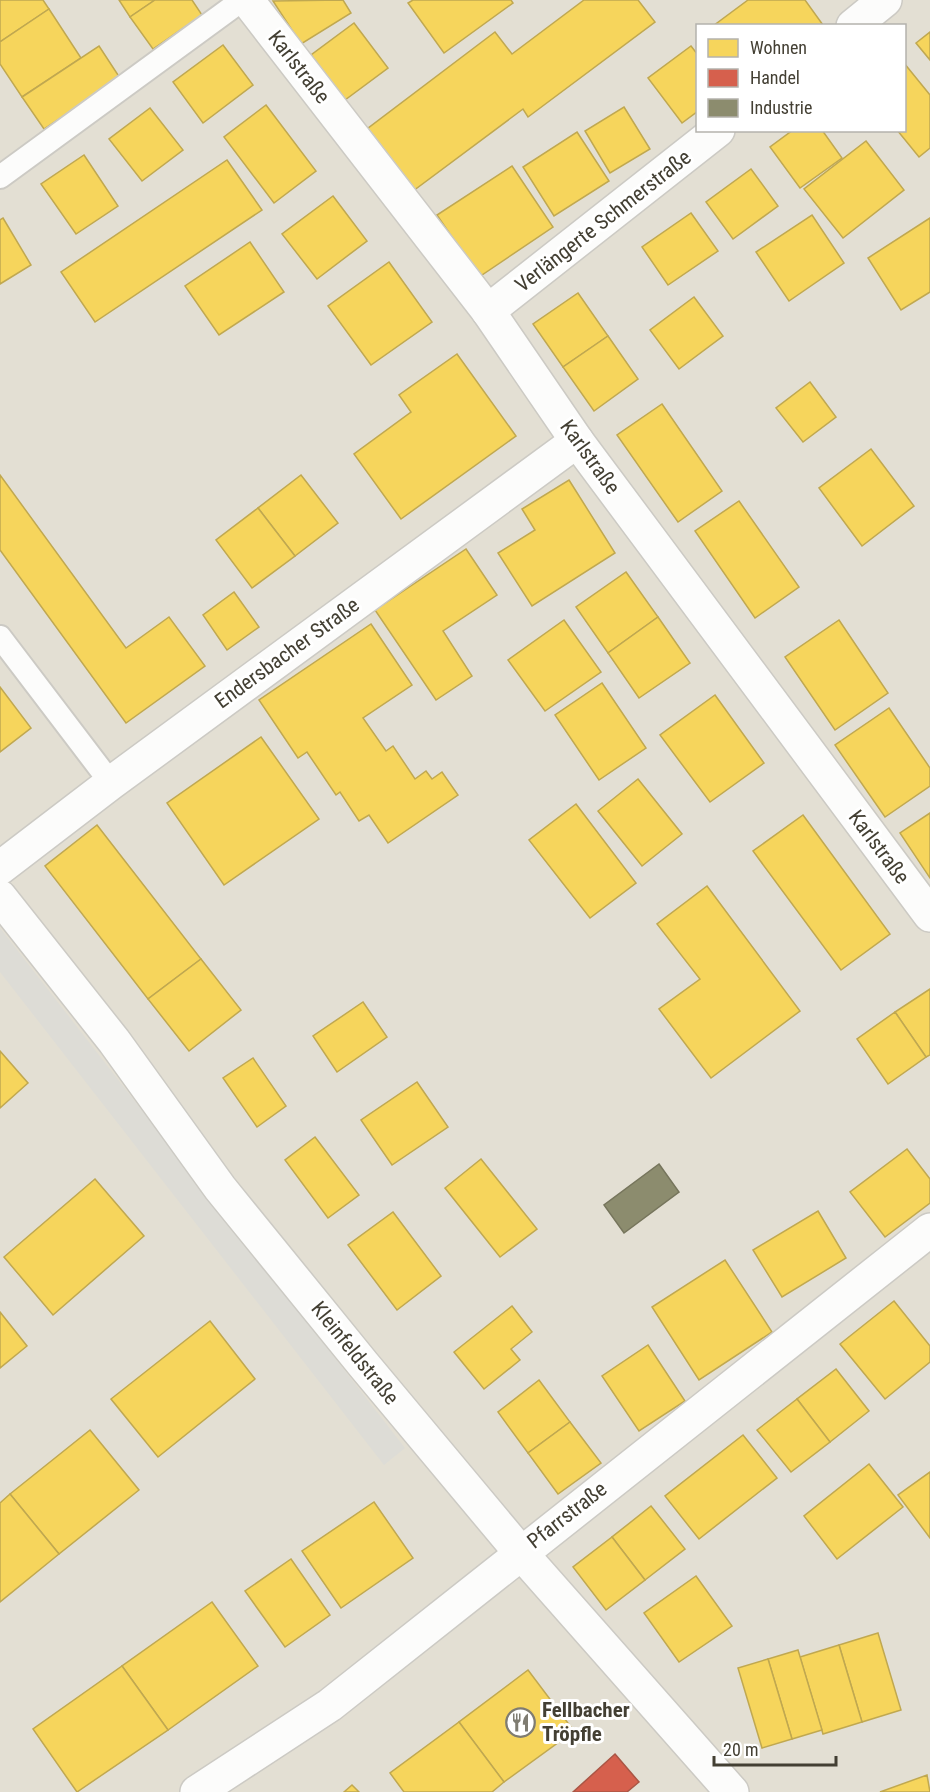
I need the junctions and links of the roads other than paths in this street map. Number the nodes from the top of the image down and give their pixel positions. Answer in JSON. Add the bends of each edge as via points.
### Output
{"nodes":[{"id":1,"x":242,"y":0,"type":"edge"},
{"id":2,"x":247,"y":0,"type":"edge"},
{"id":3,"x":885,"y":0,"type":"edge"},
{"id":4,"x":855,"y":24,"type":"edge"},
{"id":5,"x":715,"y":132,"type":"edge"},
{"id":6,"x":0,"y":177,"type":"edge"},
{"id":7,"x":488,"y":310,"type":"junction"},
{"id":8,"x":577,"y":441,"type":"junction"},
{"id":9,"x":0,"y":638,"type":"edge"},
{"id":10,"x":111,"y":783,"type":"junction"},
{"id":11,"x":0,"y":868,"type":"edge"},
{"id":12,"x":0,"y":897,"type":"edge"},
{"id":13,"x":930,"y":915,"type":"edge"},
{"id":14,"x":930,"y":1230,"type":"edge"},
{"id":15,"x":520,"y":1552,"type":"junction"},
{"id":16,"x":197,"y":1792,"type":"edge"},
{"id":17,"x":732,"y":1792,"type":"edge"}],
"edges":[{"from":1,"to":6,"type":"lane"},
{"from":2,"to":7,"type":"street","name":"Karlstraße"},
{"from":3,"to":4,"type":"street"},
{"from":5,"to":7,"type":"street","name":"Verlängerte Schmerstraße"},
{"from":7,"to":8,"type":"street","name":"Karlstraße"},
{"from":8,"to":10,"type":"street","name":"Endersbacher Straße"},
{"from":8,"to":13,"type":"street","name":"Karlstraße"},
{"from":9,"to":10,"type":"lane"},
{"from":10,"to":11,"type":"street","name":"Endersbacher Straße"},
{"from":12,"to":15,"type":"street","name":"Kleinfeldstraße","via":[[114,1041],[220,1188]]},
{"from":14,"to":15,"type":"street","name":"Pfarrstraße"},
{"from":15,"to":16,"type":"street","name":"Pfarrstraße","via":[[330,1704]]},
{"from":15,"to":17,"type":"street","name":"Kleinfeldstraße"}]}
